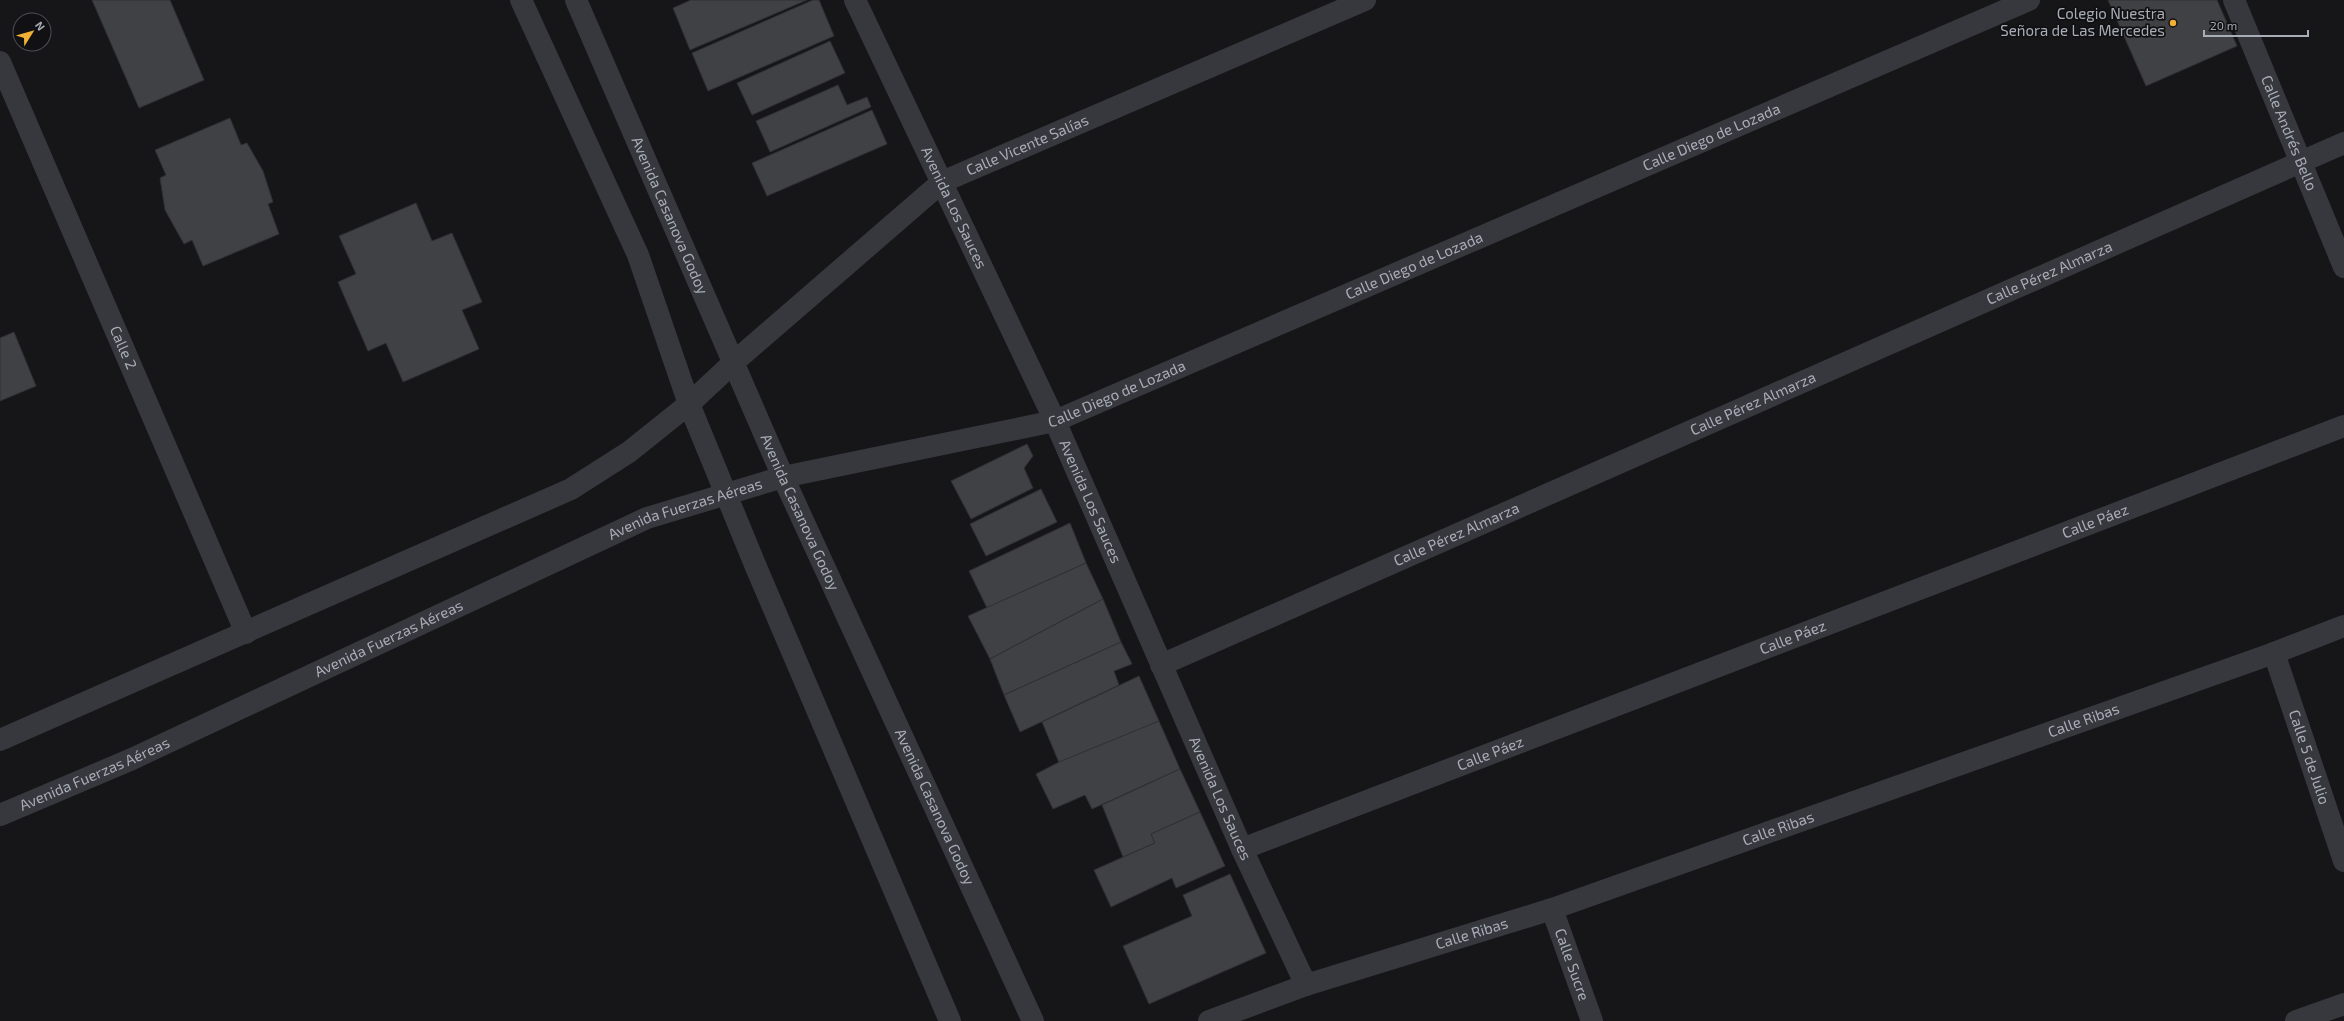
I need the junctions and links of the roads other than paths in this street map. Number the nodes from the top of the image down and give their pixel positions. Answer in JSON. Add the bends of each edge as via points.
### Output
{"nodes":[{"id":1,"x":521,"y":0,"type":"edge"},
{"id":2,"x":576,"y":0,"type":"edge"},
{"id":3,"x":855,"y":0,"type":"edge"},
{"id":4,"x":1365,"y":0,"type":"edge"},
{"id":5,"x":2029,"y":0,"type":"edge"},
{"id":6,"x":2234,"y":0,"type":"edge"},
{"id":7,"x":0,"y":62,"type":"edge"},
{"id":8,"x":2344,"y":143,"type":"edge"},
{"id":9,"x":2300,"y":161,"type":"junction"},
{"id":10,"x":942,"y":182,"type":"junction"},
{"id":11,"x":2344,"y":267,"type":"edge"},
{"id":12,"x":734,"y":362,"type":"junction"},
{"id":13,"x":689,"y":404,"type":"junction"},
{"id":14,"x":1055,"y":421,"type":"junction"},
{"id":15,"x":2344,"y":426,"type":"edge"},
{"id":16,"x":783,"y":477,"type":"junction"},
{"id":17,"x":727,"y":495,"type":"junction"},
{"id":18,"x":2344,"y":626,"type":"edge"},
{"id":19,"x":246,"y":633,"type":"junction"},
{"id":20,"x":2274,"y":653,"type":"junction"},
{"id":21,"x":1161,"y":665,"type":"junction"},
{"id":22,"x":0,"y":740,"type":"edge"},
{"id":23,"x":0,"y":816,"type":"edge"},
{"id":24,"x":1242,"y":849,"type":"junction"},
{"id":25,"x":2344,"y":861,"type":"edge"},
{"id":26,"x":1552,"y":909,"type":"junction"},
{"id":27,"x":1306,"y":985,"type":"junction"},
{"id":28,"x":2344,"y":1004,"type":"edge"},
{"id":29,"x":950,"y":1021,"type":"edge"},
{"id":30,"x":1033,"y":1021,"type":"edge"},
{"id":31,"x":1209,"y":1021,"type":"edge"},
{"id":32,"x":1592,"y":1021,"type":"edge"},
{"id":33,"x":2296,"y":1021,"type":"edge"}],
"edges":[{"from":1,"to":13,"type":"street","via":[[638,255]]},
{"from":2,"to":12,"type":"street","name":"Avenida Casanova Godoy"},
{"from":3,"to":10,"type":"street","name":"Avenida Los Sauces"},
{"from":4,"to":10,"type":"street","name":"Calle Vicente Salías"},
{"from":5,"to":14,"type":"street","name":"Calle Diego de Lozada"},
{"from":6,"to":9,"type":"street","name":"Calle Andrés Bello"},
{"from":7,"to":19,"type":"street","name":"Calle 2"},
{"from":8,"to":9,"type":"street","name":"Calle Pérez Almarza"},
{"from":9,"to":11,"type":"street","name":"Calle Andrés Bello"},
{"from":9,"to":21,"type":"street","name":"Calle Pérez Almarza"},
{"from":10,"to":12,"type":"street","name":"Calle Vicente Salías"},
{"from":10,"to":14,"type":"street","name":"Avenida Los Sauces"},
{"from":12,"to":13,"type":"street"},
{"from":12,"to":16,"type":"street","name":"Avenida Casanova Godoy"},
{"from":13,"to":17,"type":"street"},
{"from":13,"to":19,"type":"street","via":[[629,452],[572,489]]},
{"from":14,"to":16,"type":"street","name":"Calle Diego de Lozada"},
{"from":14,"to":21,"type":"street","name":"Avenida Los Sauces"},
{"from":15,"to":24,"type":"street","name":"Calle Páez"},
{"from":16,"to":17,"type":"street","name":"Avenida Fuerzas Aéreas"},
{"from":16,"to":30,"type":"street","name":"Avenida Casanova Godoy"},
{"from":17,"to":23,"type":"street","name":"Avenida Fuerzas Aéreas","via":[[647,518],[139,755]]},
{"from":17,"to":29,"type":"street"},
{"from":18,"to":20,"type":"street","name":"Calle Ribas"},
{"from":19,"to":22,"type":"street"},
{"from":20,"to":25,"type":"street","name":"Calle 5 de Julio"},
{"from":20,"to":26,"type":"street","name":"Calle Ribas"},
{"from":21,"to":24,"type":"street","name":"Avenida Los Sauces"},
{"from":24,"to":27,"type":"street","name":"Avenida Los Sauces"},
{"from":26,"to":27,"type":"street","name":"Calle Ribas"},
{"from":26,"to":32,"type":"street","name":"Calle Sucre"},
{"from":27,"to":31,"type":"street","name":"Calle Ribas"},
{"from":28,"to":33,"type":"street"}]}
